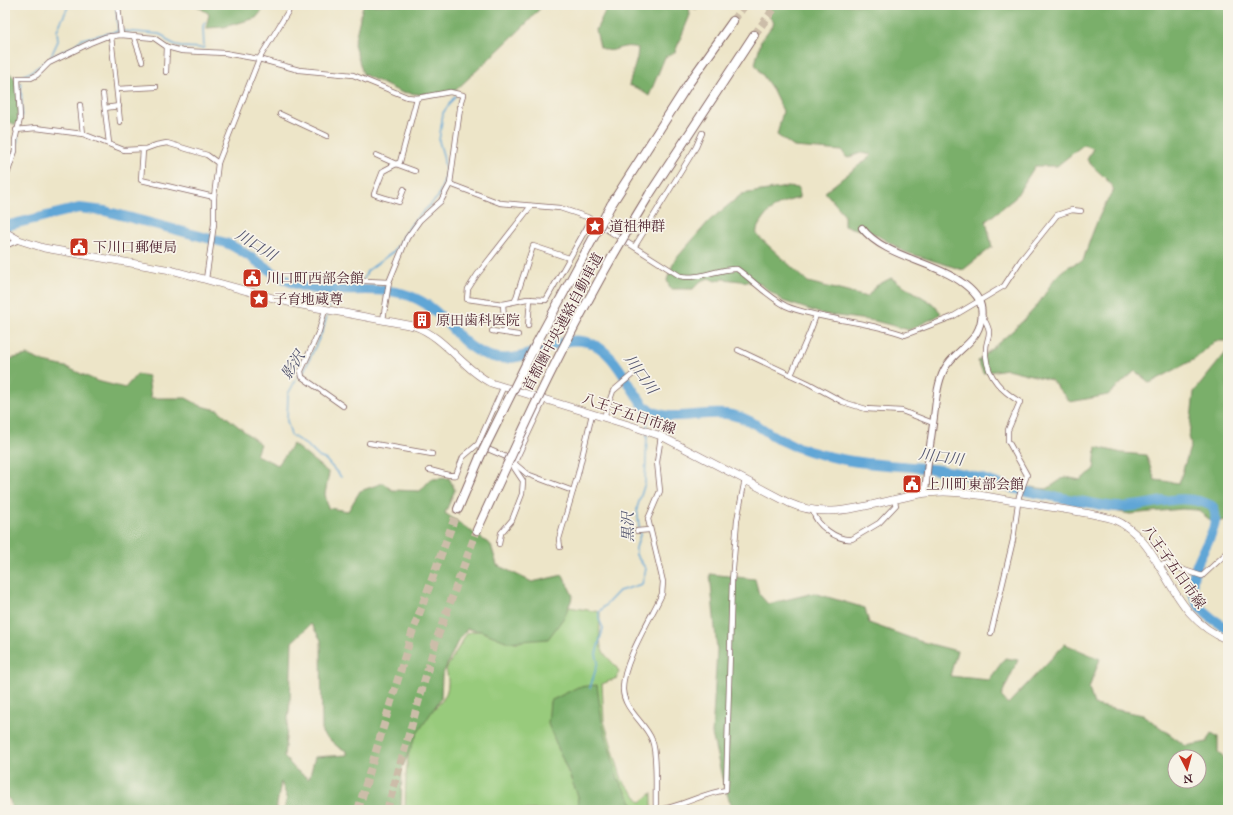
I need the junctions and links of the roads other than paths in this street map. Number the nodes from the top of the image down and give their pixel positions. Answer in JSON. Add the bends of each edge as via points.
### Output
{"nodes":[{"id":1,"x":118,"y":5,"type":"edge"},
{"id":2,"x":292,"y":5,"type":"edge"},
{"id":3,"x":733,"y":21,"type":"tunnel mouth"},
{"id":4,"x":121,"y":35,"type":"junction"},
{"id":5,"x":754,"y":35,"type":"tunnel mouth"},
{"id":6,"x":111,"y":36,"type":"junction"},
{"id":7,"x":134,"y":36,"type":"junction"},
{"id":8,"x":167,"y":46,"type":"junction"},
{"id":9,"x":259,"y":59,"type":"junction"},
{"id":10,"x":142,"y":61,"type":"dead end"},
{"id":11,"x":166,"y":72,"type":"dead end"},
{"id":12,"x":156,"y":86,"type":"dead end"},
{"id":13,"x":117,"y":89,"type":"junction"},
{"id":14,"x":103,"y":94,"type":"dead end"},
{"id":15,"x":417,"y":98,"type":"junction"},
{"id":16,"x":80,"y":105,"type":"dead end"},
{"id":17,"x":119,"y":106,"type":"junction"},
{"id":18,"x":105,"y":108,"type":"junction"},
{"id":19,"x":280,"y":114,"type":"dead end"},
{"id":20,"x":120,"y":122,"type":"dead end"},
{"id":21,"x":16,"y":130,"type":"junction"},
{"id":22,"x":702,"y":133,"type":"dead end"},
{"id":23,"x":84,"y":134,"type":"junction"},
{"id":24,"x":327,"y":136,"type":"dead end"},
{"id":25,"x":109,"y":143,"type":"junction"},
{"id":26,"x":143,"y":150,"type":"junction"},
{"id":27,"x":376,"y":155,"type":"dead end"},
{"id":28,"x":218,"y":163,"type":"junction"},
{"id":29,"x":396,"y":164,"type":"junction"},
{"id":30,"x":415,"y":171,"type":"dead end"},
{"id":31,"x":5,"y":180,"type":"edge"},
{"id":32,"x":450,"y":184,"type":"junction"},
{"id":33,"x":404,"y":189,"type":"dead end"},
{"id":34,"x":214,"y":197,"type":"junction"},
{"id":35,"x":531,"y":206,"type":"junction"},
{"id":36,"x":1081,"y":212,"type":"dead end"},
{"id":37,"x":591,"y":220,"type":"junction"},
{"id":38,"x":862,"y":228,"type":"dead end"},
{"id":39,"x":5,"y":232,"type":"edge"},
{"id":40,"x":16,"y":238,"type":"junction"},
{"id":41,"x":5,"y":246,"type":"edge"},
{"id":42,"x":635,"y":246,"type":"junction"},
{"id":43,"x":569,"y":258,"type":"junction"},
{"id":44,"x":206,"y":279,"type":"junction"},
{"id":45,"x":343,"y":280,"type":"dead end"},
{"id":46,"x":389,"y":283,"type":"junction"},
{"id":47,"x":530,"y":299,"type":"junction"},
{"id":48,"x":515,"y":301,"type":"junction"},
{"id":49,"x":979,"y":301,"type":"junction"},
{"id":50,"x":504,"y":304,"type":"junction"},
{"id":51,"x":328,"y":310,"type":"junction"},
{"id":52,"x":982,"y":314,"type":"junction"},
{"id":53,"x":816,"y":315,"type":"junction"},
{"id":54,"x":383,"y":320,"type":"junction"},
{"id":55,"x":528,"y":326,"type":"dead end"},
{"id":56,"x":492,"y":331,"type":"dead end"},
{"id":57,"x":505,"y":333,"type":"junction"},
{"id":58,"x":518,"y":335,"type":"dead end"},
{"id":59,"x":738,"y":350,"type":"dead end"},
{"id":60,"x":633,"y":374,"type":"dead end"},
{"id":61,"x":791,"y":375,"type":"junction"},
{"id":62,"x":503,"y":388,"type":"junction"},
{"id":63,"x":544,"y":400,"type":"junction"},
{"id":64,"x":342,"y":406,"type":"dead end"},
{"id":65,"x":592,"y":414,"type":"junction"},
{"id":66,"x":604,"y":417,"type":"junction"},
{"id":67,"x":933,"y":423,"type":"junction"},
{"id":68,"x":658,"y":435,"type":"junction"},
{"id":69,"x":369,"y":443,"type":"dead end"},
{"id":70,"x":478,"y":444,"type":"junction"},
{"id":71,"x":432,"y":454,"type":"dead end"},
{"id":72,"x":512,"y":463,"type":"junction"},
{"id":73,"x":429,"y":470,"type":"dead end"},
{"id":74,"x":745,"y":479,"type":"junction"},
{"id":75,"x":573,"y":491,"type":"junction"},
{"id":76,"x":925,"y":493,"type":"junction"},
{"id":77,"x":893,"y":499,"type":"junction"},
{"id":78,"x":1018,"y":499,"type":"junction"},
{"id":79,"x":458,"y":509,"type":"tunnel mouth"},
{"id":80,"x":813,"y":511,"type":"junction"},
{"id":81,"x":477,"y":530,"type":"tunnel mouth"},
{"id":82,"x":647,"y":530,"type":"junction"},
{"id":83,"x":637,"y":531,"type":"dead end"},
{"id":84,"x":499,"y":544,"type":"dead end"},
{"id":85,"x":560,"y":547,"type":"dead end"},
{"id":86,"x":1228,"y":552,"type":"edge"},
{"id":87,"x":1157,"y":565,"type":"junction"},
{"id":88,"x":991,"y":633,"type":"dead end"},
{"id":89,"x":1228,"y":640,"type":"edge"},
{"id":90,"x":656,"y":810,"type":"edge"}],
"edges":[{"from":1,"to":4,"type":"street"},
{"from":2,"to":9,"type":"street"},
{"from":3,"to":79,"type":"highway","name":"首都圏中央連絡自動車道","bridge":true,"via":[[684,90],[611,205],[535,346]]},
{"from":4,"to":6,"type":"street"},
{"from":4,"to":7,"type":"street"},
{"from":5,"to":72,"type":"highway","name":"首都圏中央連絡自動車道","bridge":true,"via":[[649,195],[599,278],[558,356]]},
{"from":6,"to":13,"type":"street"},
{"from":6,"to":21,"type":"street","via":[[49,63],[31,78],[18,78],[20,119]]},
{"from":7,"to":8,"type":"street","via":[[154,38]]},
{"from":7,"to":10,"type":"street"},
{"from":8,"to":9,"type":"street","via":[[182,51],[225,53]]},
{"from":8,"to":11,"type":"street"},
{"from":9,"to":15,"type":"street","via":[[299,70],[353,75],[407,97]]},
{"from":9,"to":28,"type":"street"},
{"from":12,"to":13,"type":"street"},
{"from":13,"to":17,"type":"street"},
{"from":14,"to":18,"type":"street"},
{"from":15,"to":29,"type":"street","via":[[400,162]]},
{"from":15,"to":32,"type":"street","via":[[450,92],[464,95],[461,101]]},
{"from":16,"to":23,"type":"street"},
{"from":17,"to":18,"type":"street"},
{"from":17,"to":20,"type":"street"},
{"from":18,"to":25,"type":"street"},
{"from":19,"to":24,"type":"street"},
{"from":21,"to":23,"type":"street","via":[[36,128]]},
{"from":21,"to":31,"type":"street","via":[[15,152]]},
{"from":22,"to":42,"type":"street"},
{"from":23,"to":25,"type":"street"},
{"from":25,"to":26,"type":"street","via":[[124,150]]},
{"from":26,"to":28,"type":"street","via":[[167,143],[207,155]]},
{"from":26,"to":34,"type":"street","via":[[141,180]]},
{"from":27,"to":29,"type":"street"},
{"from":28,"to":34,"type":"street"},
{"from":29,"to":30,"type":"street"},
{"from":29,"to":33,"type":"street","via":[[384,171],[374,194],[399,202]]},
{"from":32,"to":35,"type":"street","via":[[500,203]]},
{"from":32,"to":46,"type":"street","via":[[441,201],[420,220],[407,238]]},
{"from":34,"to":44,"type":"street","via":[[213,230]]},
{"from":35,"to":37,"type":"street","via":[[560,208]]},
{"from":35,"to":50,"type":"street","via":[[468,289],[467,299]]},
{"from":36,"to":49,"type":"street","via":[[1072,210],[1057,215],[1004,286]]},
{"from":37,"to":42,"type":"street"},
{"from":37,"to":43,"type":"street"},
{"from":38,"to":49,"type":"street","via":[[874,241],[948,274],[976,293]]},
{"from":39,"to":40,"type":"main road","name":"八王子五日市線"},
{"from":40,"to":41,"type":"street"},
{"from":40,"to":44,"type":"main road","name":"八王子五日市線","via":[[44,248],[151,266]]},
{"from":42,"to":53,"type":"street","via":[[680,276],[690,278],[727,268],[738,269],[786,306]]},
{"from":43,"to":47,"type":"street","via":[[546,300]]},
{"from":43,"to":48,"type":"street","via":[[533,246]]},
{"from":44,"to":51,"type":"main road","name":"八王子五日市線","via":[[291,303]]},
{"from":45,"to":46,"type":"street"},
{"from":46,"to":54,"type":"street"},
{"from":47,"to":48,"type":"street"},
{"from":47,"to":55,"type":"street"},
{"from":48,"to":50,"type":"street"},
{"from":49,"to":52,"type":"street"},
{"from":49,"to":53,"type":"street","via":[[952,317],[905,335],[884,327]]},
{"from":50,"to":57,"type":"street"},
{"from":51,"to":54,"type":"main road","name":"八王子五日市線"},
{"from":51,"to":64,"type":"street","via":[[301,371],[302,376]]},
{"from":52,"to":67,"type":"street","via":[[979,330],[944,369],[938,387]]},
{"from":52,"to":78,"type":"street","via":[[990,329],[986,355],[993,379],[999,387],[1020,402],[1008,430],[1008,441],[1027,475]]},
{"from":53,"to":61,"type":"street"},
{"from":54,"to":62,"type":"main road","name":"八王子五日市線","via":[[422,329],[480,377]]},
{"from":56,"to":57,"type":"street"},
{"from":57,"to":58,"type":"street"},
{"from":59,"to":61,"type":"street"},
{"from":60,"to":66,"type":"street","via":[[613,391]]},
{"from":61,"to":67,"type":"street","via":[[843,402],[866,409],[902,411]]},
{"from":62,"to":63,"type":"main road","name":"八王子五日市線"},
{"from":62,"to":70,"type":"street"},
{"from":63,"to":65,"type":"main road","name":"八王子五日市線"},
{"from":63,"to":72,"type":"street"},
{"from":65,"to":66,"type":"main road","name":"八王子五日市線"},
{"from":65,"to":75,"type":"street"},
{"from":66,"to":68,"type":"main road","name":"八王子五日市線"},
{"from":67,"to":76,"type":"street"},
{"from":68,"to":74,"type":"main road","name":"八王子五日市線"},
{"from":68,"to":82,"type":"street","via":[[660,491],[648,519]]},
{"from":69,"to":71,"type":"street"},
{"from":70,"to":72,"type":"street"},
{"from":70,"to":73,"type":"street","via":[[463,457],[456,475]]},
{"from":72,"to":75,"type":"street","via":[[527,474]]},
{"from":72,"to":81,"type":"highway","name":"首都圏中央連絡自動車道"},
{"from":72,"to":84,"type":"street","via":[[524,481],[522,494],[512,520],[501,533]]},
{"from":74,"to":80,"type":"main road","name":"八王子五日市線","via":[[790,503]]},
{"from":74,"to":90,"type":"street","via":[[737,520],[732,573],[726,790],[712,792],[672,808]]},
{"from":75,"to":85,"type":"street","via":[[559,539]]},
{"from":76,"to":77,"type":"main road","name":"八王子五日市線"},
{"from":76,"to":78,"type":"main road","name":"八王子五日市線","via":[[959,492]]},
{"from":77,"to":80,"type":"main road","name":"八王子五日市線","via":[[839,511]]},
{"from":77,"to":80,"type":"street","via":[[896,505],[879,523],[852,539],[837,537],[814,516]]},
{"from":78,"to":87,"type":"main road","name":"八王子五日市線","via":[[1118,521],[1139,537]]},
{"from":78,"to":88,"type":"street","via":[[1013,540]]},
{"from":82,"to":83,"type":"street"},
{"from":82,"to":90,"type":"street","via":[[659,562],[663,582],[662,594],[630,662],[623,690],[629,706],[652,739]]},
{"from":86,"to":87,"type":"street","via":[[1202,576],[1166,564]]},
{"from":87,"to":89,"type":"main road","name":"八王子五日市線","via":[[1190,614],[1205,628]]}]}
